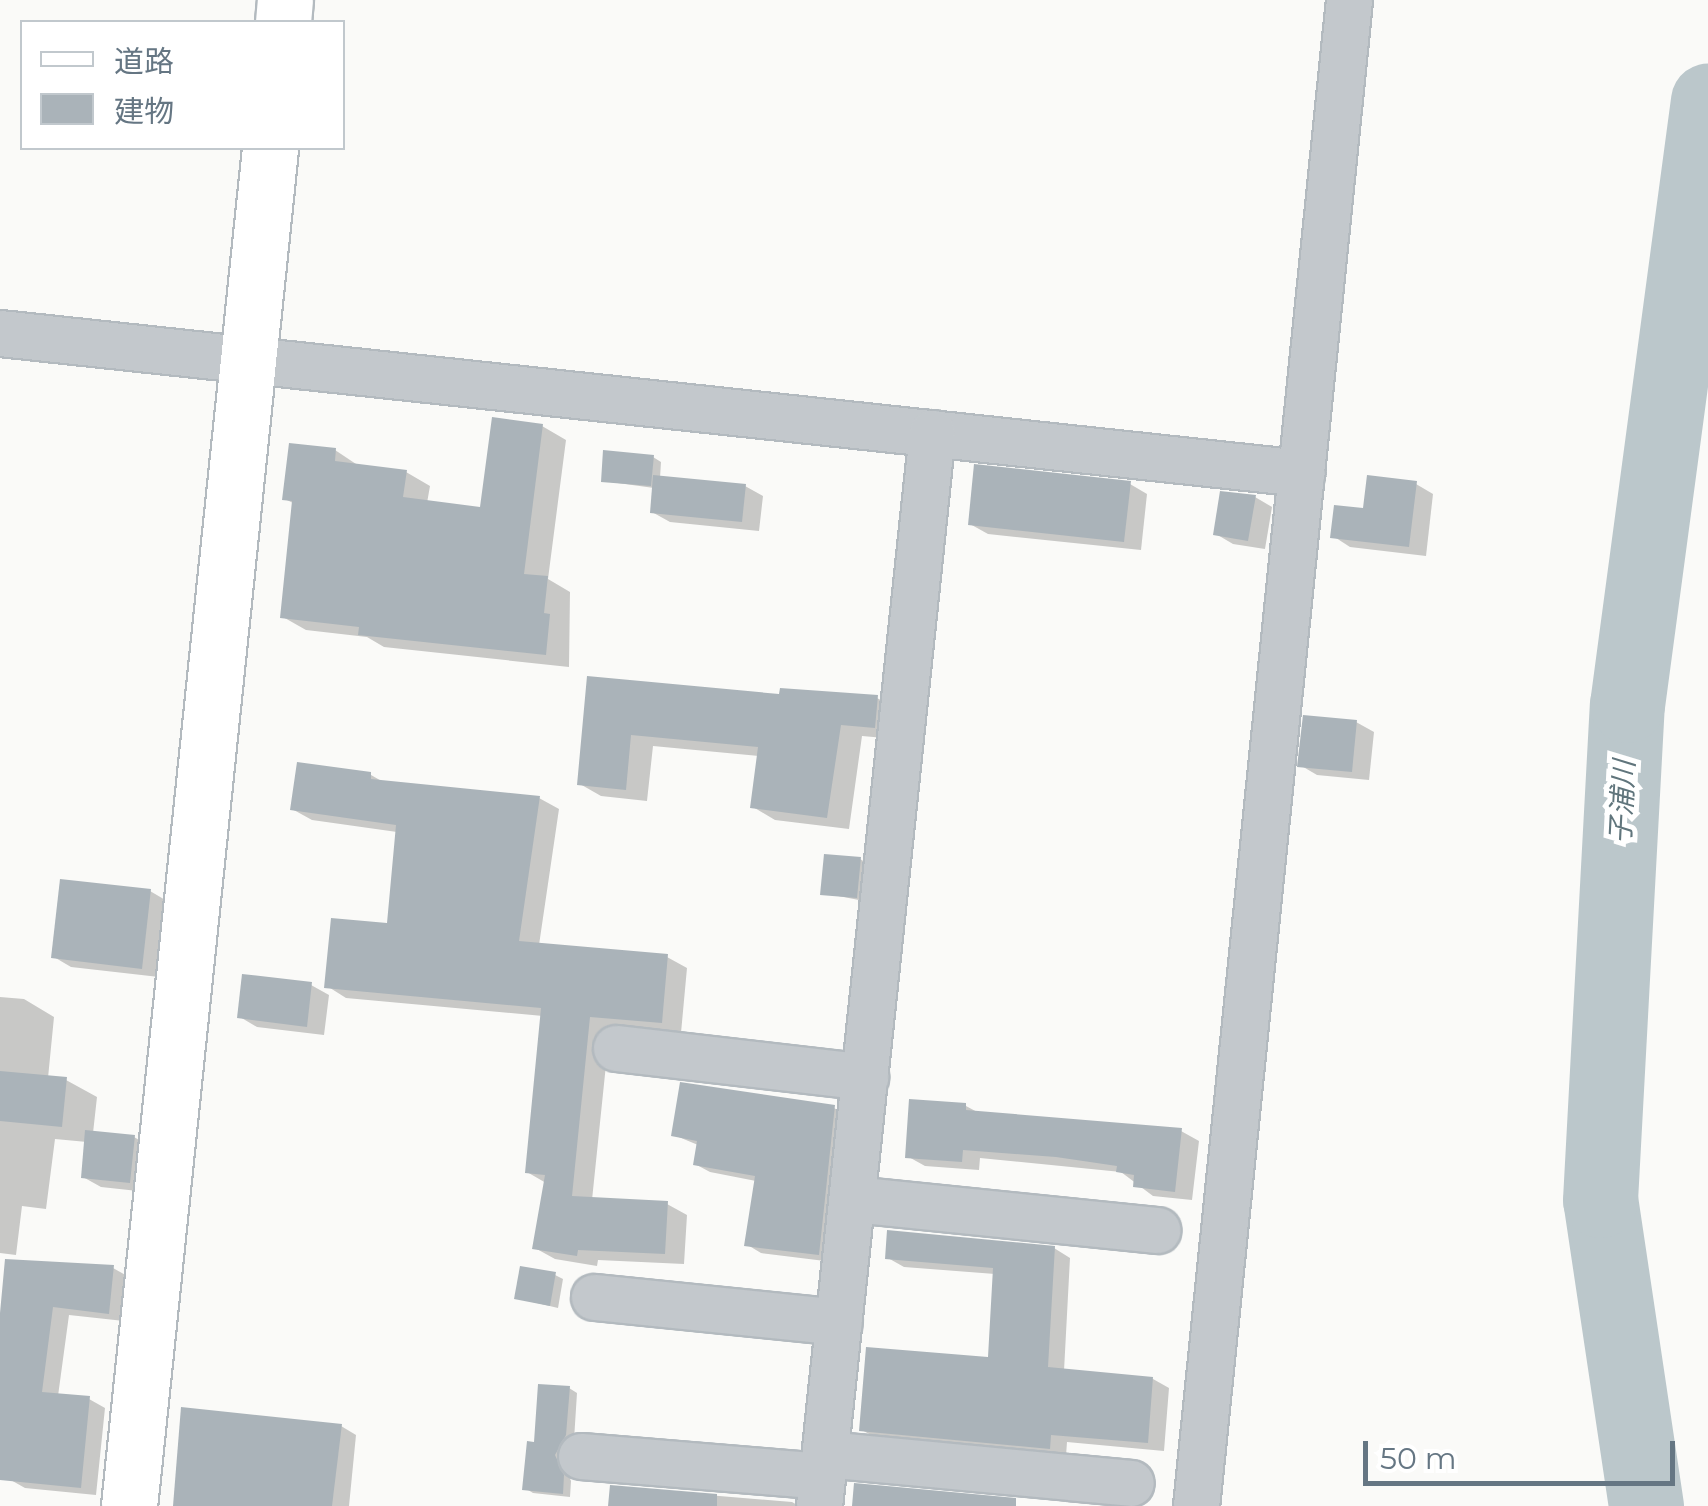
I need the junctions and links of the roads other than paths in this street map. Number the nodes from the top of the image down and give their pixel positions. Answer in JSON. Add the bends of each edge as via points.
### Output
{"nodes":[{"id":1,"x":1348,"y":0,"type":"edge"},
{"id":2,"x":270,"y":150,"type":"edge"},
{"id":3,"x":0,"y":333,"type":"edge"},
{"id":4,"x":248,"y":360,"type":"junction"},
{"id":5,"x":932,"y":433,"type":"junction"},
{"id":6,"x":1301,"y":473,"type":"junction"},
{"id":7,"x":616,"y":1048,"type":"dead end"},
{"id":8,"x":865,"y":1076,"type":"junction"},
{"id":9,"x":852,"y":1200,"type":"junction"},
{"id":10,"x":1157,"y":1230,"type":"dead end"},
{"id":11,"x":594,"y":1297,"type":"dead end"},
{"id":12,"x":839,"y":1322,"type":"junction"},
{"id":13,"x":582,"y":1456,"type":"dead end"},
{"id":14,"x":822,"y":1479,"type":"edge"},
{"id":15,"x":1131,"y":1483,"type":"dead end"},
{"id":16,"x":128,"y":1506,"type":"edge"},
{"id":17,"x":1196,"y":1506,"type":"edge"}],
"edges":[{"from":1,"to":6,"type":"street"},
{"from":2,"to":4,"type":"street"},
{"from":3,"to":4,"type":"street"},
{"from":4,"to":5,"type":"street"},
{"from":4,"to":16,"type":"street"},
{"from":5,"to":6,"type":"street"},
{"from":5,"to":8,"type":"street"},
{"from":6,"to":17,"type":"street"},
{"from":7,"to":8,"type":"street"},
{"from":8,"to":9,"type":"street"},
{"from":9,"to":10,"type":"street"},
{"from":9,"to":12,"type":"street"},
{"from":11,"to":12,"type":"street"},
{"from":12,"to":14,"type":"street"},
{"from":13,"to":14,"type":"street"},
{"from":14,"to":15,"type":"street"}]}
